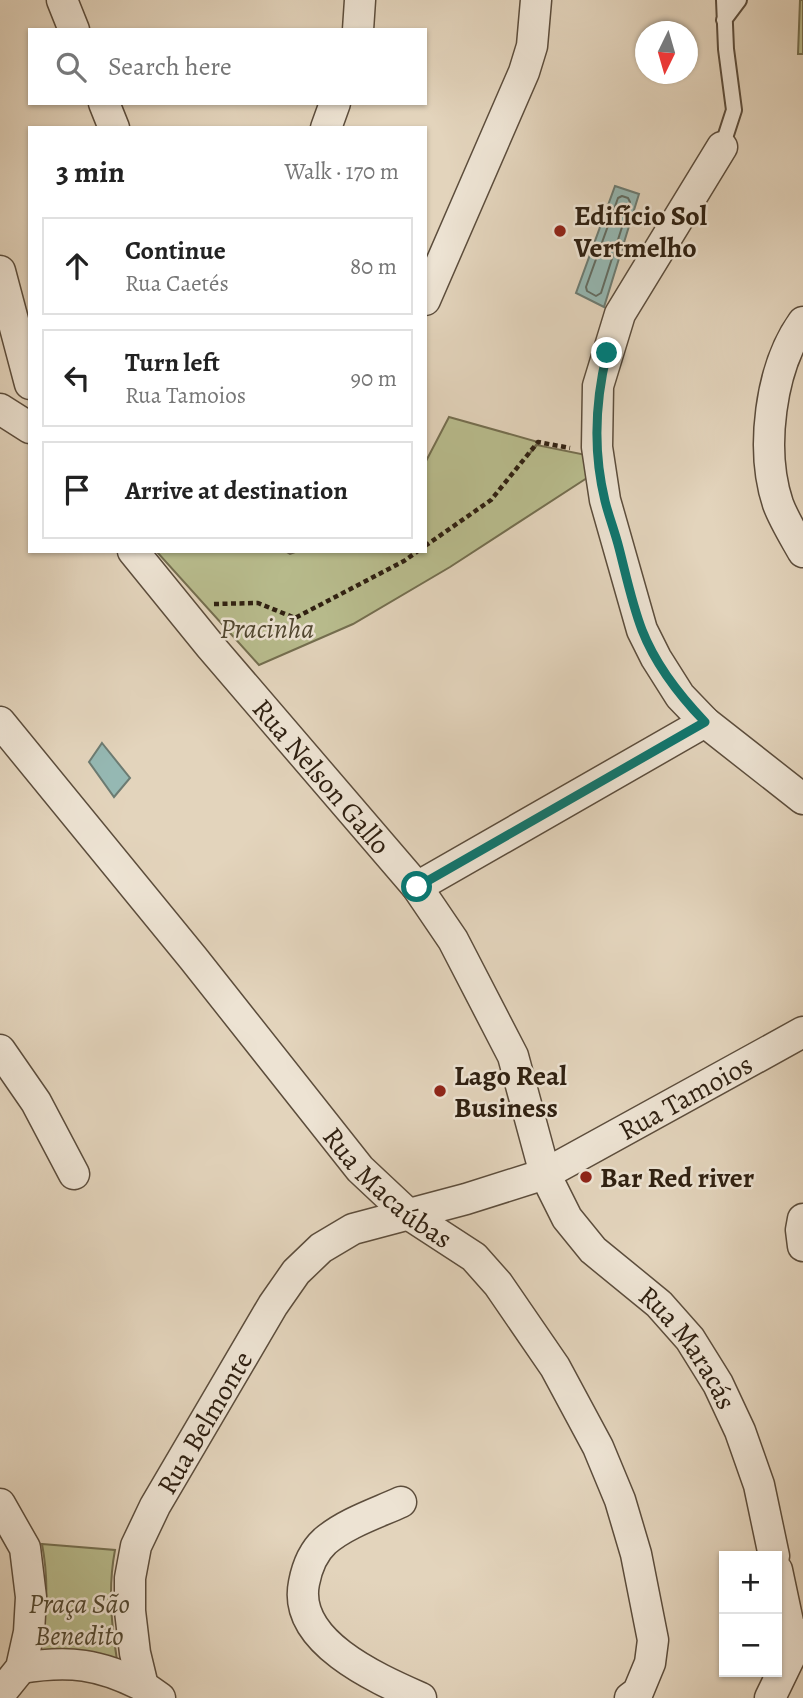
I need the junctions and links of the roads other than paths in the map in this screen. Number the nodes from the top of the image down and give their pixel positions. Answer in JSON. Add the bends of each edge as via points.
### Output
{"nodes":[{"id":1,"x":62,"y":0,"type":"edge"},
{"id":2,"x":360,"y":0,"type":"edge"},
{"id":3,"x":536,"y":0,"type":"edge"},
{"id":4,"x":724,"y":0,"type":"edge"},
{"id":5,"x":739,"y":0,"type":"edge"},
{"id":6,"x":724,"y":20,"type":"junction"},
{"id":7,"x":73,"y":28,"type":"edge"},
{"id":8,"x":358,"y":28,"type":"edge"},
{"id":9,"x":105,"y":105,"type":"edge"},
{"id":10,"x":334,"y":105,"type":"edge"},
{"id":11,"x":113,"y":126,"type":"edge"},
{"id":12,"x":327,"y":126,"type":"edge"},
{"id":13,"x":722,"y":147,"type":"joint"},
{"id":14,"x":0,"y":271,"type":"edge"},
{"id":15,"x":427,"y":295,"type":"edge"},
{"id":16,"x":803,"y":322,"type":"edge"},
{"id":17,"x":28,"y":376,"type":"edge"},
{"id":18,"x":0,"y":410,"type":"edge"},
{"id":19,"x":28,"y":427,"type":"edge"},
{"id":20,"x":803,"y":552,"type":"edge"},
{"id":21,"x":135,"y":553,"type":"edge"},
{"id":22,"x":0,"y":722,"type":"edge"},
{"id":23,"x":705,"y":722,"type":"junction"},
{"id":24,"x":803,"y":799,"type":"edge"},
{"id":25,"x":417,"y":887,"type":"junction"},
{"id":26,"x":803,"y":1032,"type":"edge"},
{"id":27,"x":0,"y":1050,"type":"edge"},
{"id":28,"x":74,"y":1174,"type":"dead end"},
{"id":29,"x":545,"y":1174,"type":"junction"},
{"id":30,"x":408,"y":1214,"type":"junction"},
{"id":31,"x":803,"y":1219,"type":"edge"},
{"id":32,"x":803,"y":1246,"type":"edge"},
{"id":33,"x":401,"y":1502,"type":"dead end"},
{"id":34,"x":0,"y":1504,"type":"edge"},
{"id":35,"x":773,"y":1551,"type":"edge"},
{"id":36,"x":782,"y":1587,"type":"edge"},
{"id":37,"x":798,"y":1640,"type":"edge"},
{"id":38,"x":21,"y":1668,"type":"junction"},
{"id":39,"x":151,"y":1692,"type":"edge"},
{"id":40,"x":0,"y":1693,"type":"edge"},
{"id":41,"x":421,"y":1698,"type":"edge"},
{"id":42,"x":630,"y":1698,"type":"edge"},
{"id":43,"x":770,"y":1698,"type":"edge"}],
"edges":[{"from":1,"to":7,"type":"street"},
{"from":2,"to":8,"type":"street"},
{"from":3,"to":15,"type":"street","via":[[532,46],[524,72]]},
{"from":4,"to":6,"type":"lane"},
{"from":5,"to":6,"type":"lane"},
{"from":6,"to":13,"type":"lane","via":[[734,110]]},
{"from":9,"to":11,"type":"street"},
{"from":10,"to":12,"type":"street"},
{"from":13,"to":23,"type":"street","via":[[620,314],[604,364],[597,407],[605,500],[642,630],[680,696]]},
{"from":14,"to":17,"type":"street"},
{"from":16,"to":20,"type":"street","via":[[783,362],[769,436],[778,503]]},
{"from":18,"to":19,"type":"street"},
{"from":21,"to":25,"type":"street","name":"Rua Nelson Gallo"},
{"from":22,"to":30,"type":"street","name":"Rua Macaúbas","via":[[360,1169]]},
{"from":23,"to":24,"type":"street"},
{"from":23,"to":25,"type":"street"},
{"from":25,"to":29,"type":"street","name":"Rua Nelson Gallo","via":[[453,940],[513,1056]]},
{"from":26,"to":29,"type":"street","name":"Rua Tamoios"},
{"from":27,"to":28,"type":"street","via":[[36,1102]]},
{"from":29,"to":30,"type":"street","name":"Rua Tamoios"},
{"from":29,"to":35,"type":"street","name":"Rua Maracás","via":[[567,1218],[593,1250],[659,1304],[690,1339],[718,1384],[759,1485]]},
{"from":30,"to":39,"type":"street","name":"Rua Belmonte","via":[[353,1229],[321,1248],[296,1272],[155,1506],[136,1546],[130,1578],[130,1611]]},
{"from":30,"to":42,"type":"street","name":"Rua Macaúbas","via":[[474,1257],[498,1284],[555,1367],[598,1447],[636,1554],[653,1640],[650,1663],[638,1692]]},
{"from":31,"to":32,"type":"street"},
{"from":33,"to":41,"type":"street","via":[[327,1540],[310,1562],[303,1603],[321,1639],[350,1662]]},
{"from":34,"to":38,"type":"street","via":[[25,1548],[30,1572],[30,1632]]},
{"from":36,"to":37,"type":"street"},
{"from":37,"to":43,"type":"street"},
{"from":38,"to":39,"type":"street","via":[[84,1665],[117,1672]]},
{"from":38,"to":40,"type":"street"}]}
